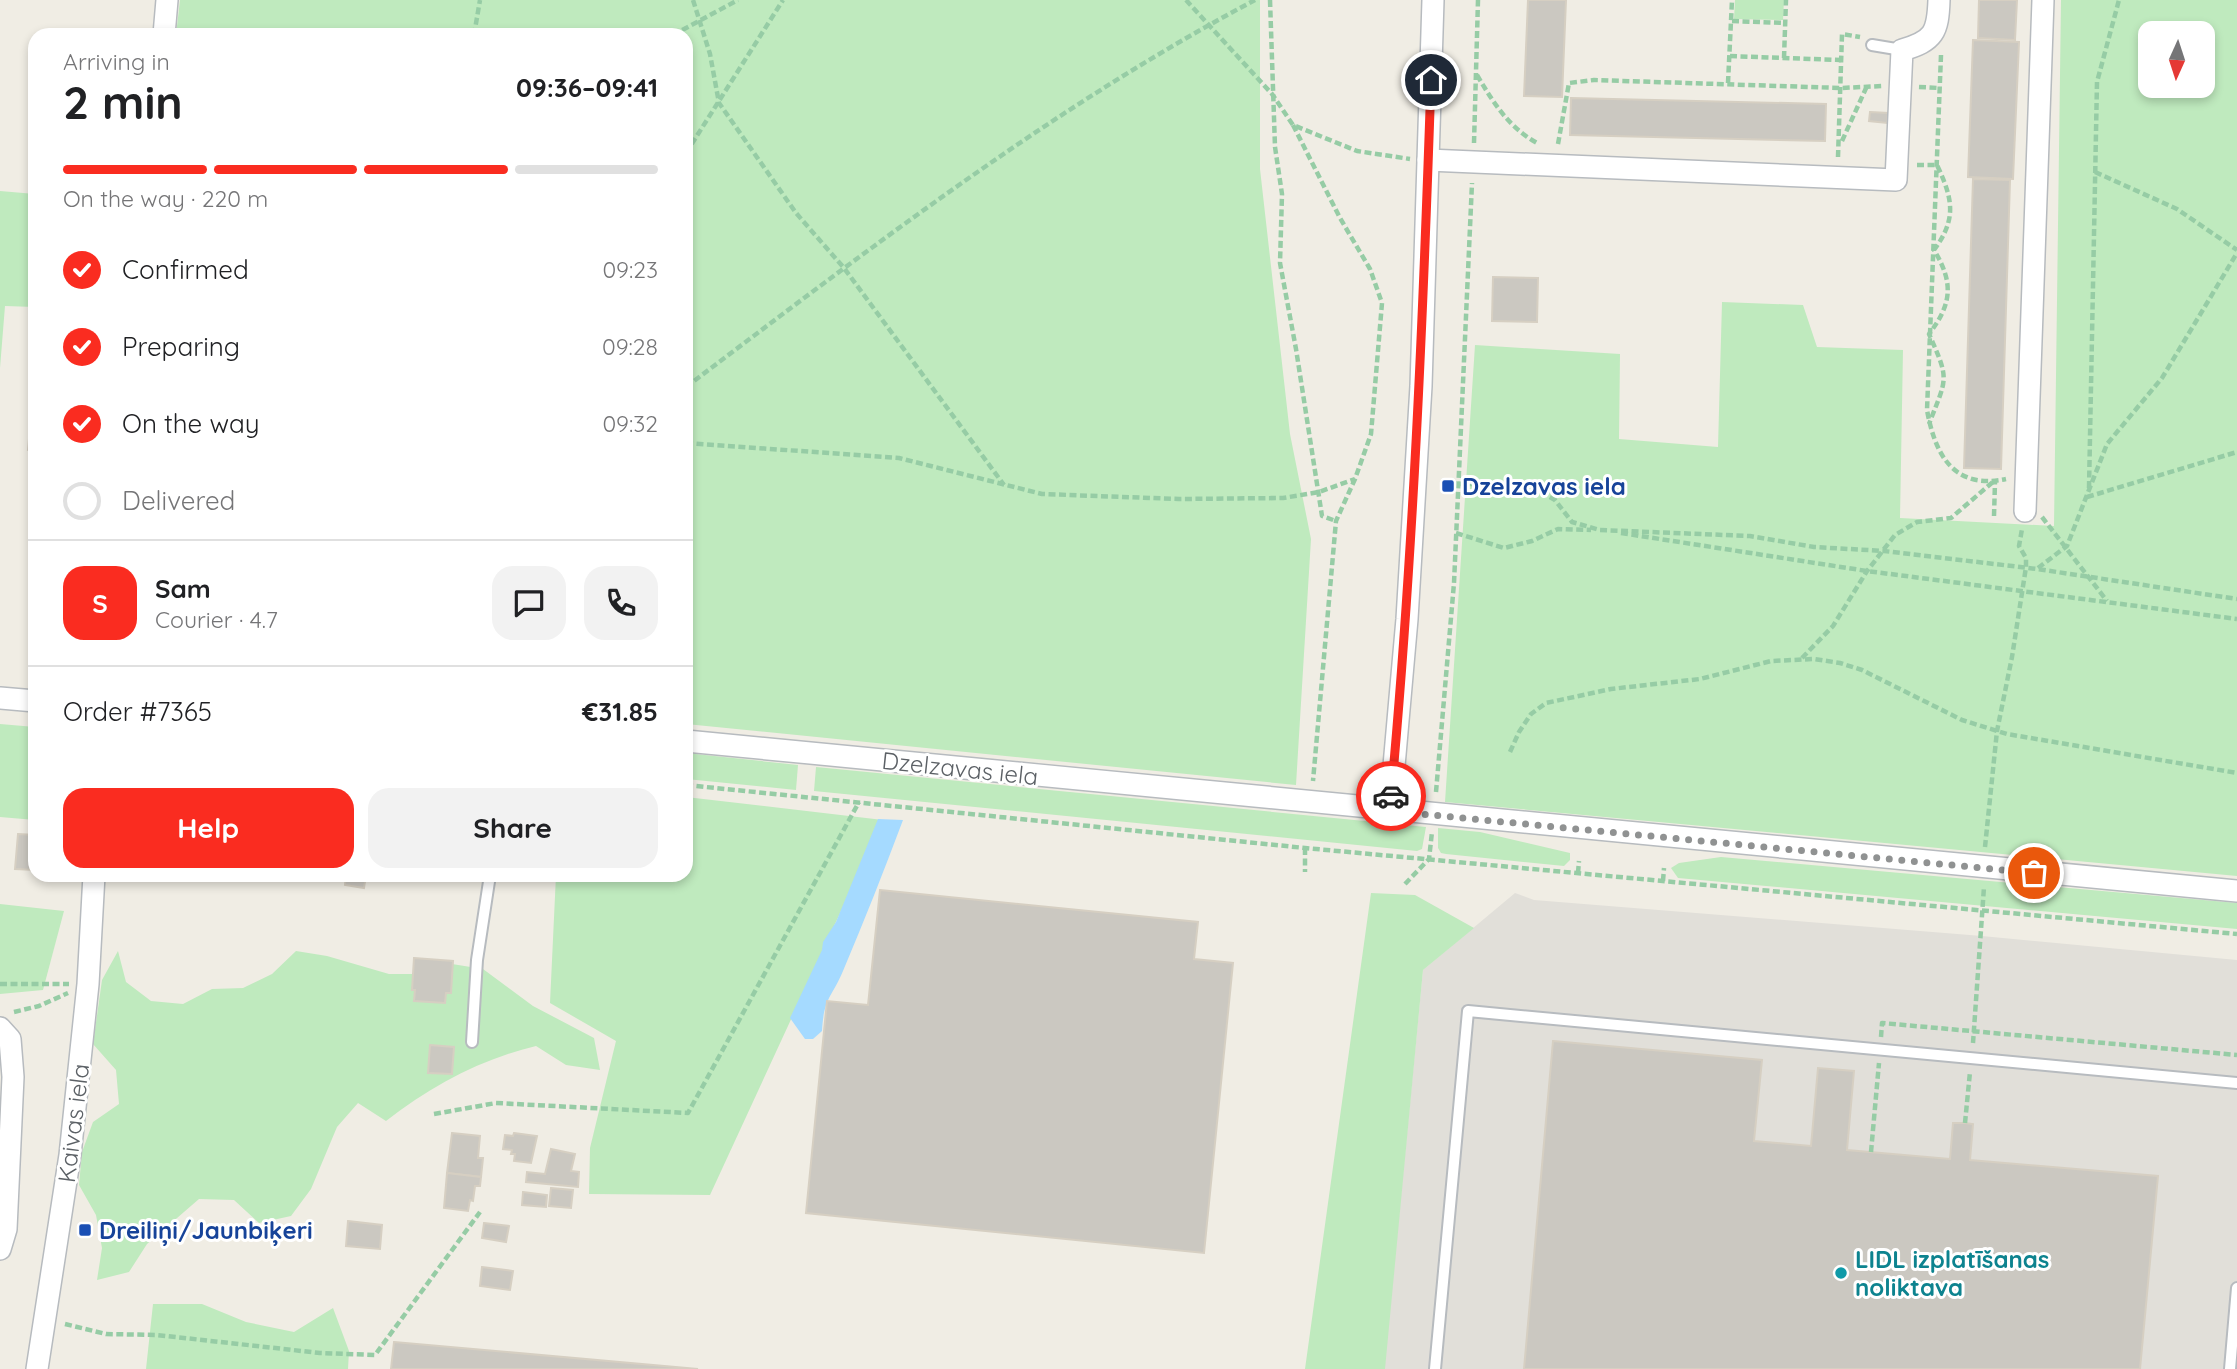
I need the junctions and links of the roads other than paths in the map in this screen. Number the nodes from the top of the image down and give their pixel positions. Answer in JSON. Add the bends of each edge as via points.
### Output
{"nodes":[{"id":1,"x":167,"y":0,"type":"edge"},
{"id":2,"x":1433,"y":0,"type":"edge"},
{"id":3,"x":1939,"y":0,"type":"edge"},
{"id":4,"x":2043,"y":0,"type":"edge"},
{"id":5,"x":165,"y":28,"type":"edge"},
{"id":6,"x":1872,"y":45,"type":"road end"},
{"id":7,"x":1902,"y":50,"type":"junction"},
{"id":8,"x":1428,"y":160,"type":"junction"},
{"id":9,"x":2025,"y":511,"type":"road end"},
{"id":10,"x":0,"y":698,"type":"edge"},
{"id":11,"x":28,"y":700,"type":"edge"},
{"id":12,"x":693,"y":742,"type":"edge"},
{"id":13,"x":1390,"y":811,"type":"junction"},
{"id":14,"x":94,"y":882,"type":"edge"},
{"id":15,"x":489,"y":882,"type":"edge"},
{"id":16,"x":2237,"y":891,"type":"edge"},
{"id":17,"x":6,"y":1020,"type":"edge"},
{"id":18,"x":472,"y":1042,"type":"dead end"},
{"id":19,"x":2237,"y":1083,"type":"edge"},
{"id":20,"x":0,"y":1249,"type":"edge"},
{"id":21,"x":2237,"y":1288,"type":"edge"},
{"id":22,"x":37,"y":1369,"type":"edge"},
{"id":23,"x":1435,"y":1369,"type":"edge"},
{"id":24,"x":2230,"y":1369,"type":"edge"}],
"edges":[{"from":1,"to":5,"type":"street"},
{"from":2,"to":8,"type":"street"},
{"from":3,"to":7,"type":"street","via":[[1938,26],[1923,44]]},
{"from":4,"to":9,"type":"street"},
{"from":6,"to":7,"type":"lane"},
{"from":7,"to":8,"type":"street","via":[[1896,180]]},
{"from":8,"to":13,"type":"street","via":[[1419,414]]},
{"from":10,"to":11,"type":"street"},
{"from":12,"to":13,"type":"street","name":"Dzelzavas iela"},
{"from":13,"to":16,"type":"street","name":"Dzelzavas iela"},
{"from":14,"to":22,"type":"street","name":"Kaivas iela","via":[[70,1155]]},
{"from":15,"to":18,"type":"lane","via":[[477,960]]},
{"from":17,"to":20,"type":"street","via":[[13,1077],[6,1229]]},
{"from":19,"to":23,"type":"lane","via":[[1468,1011]]},
{"from":21,"to":24,"type":"lane"}]}
